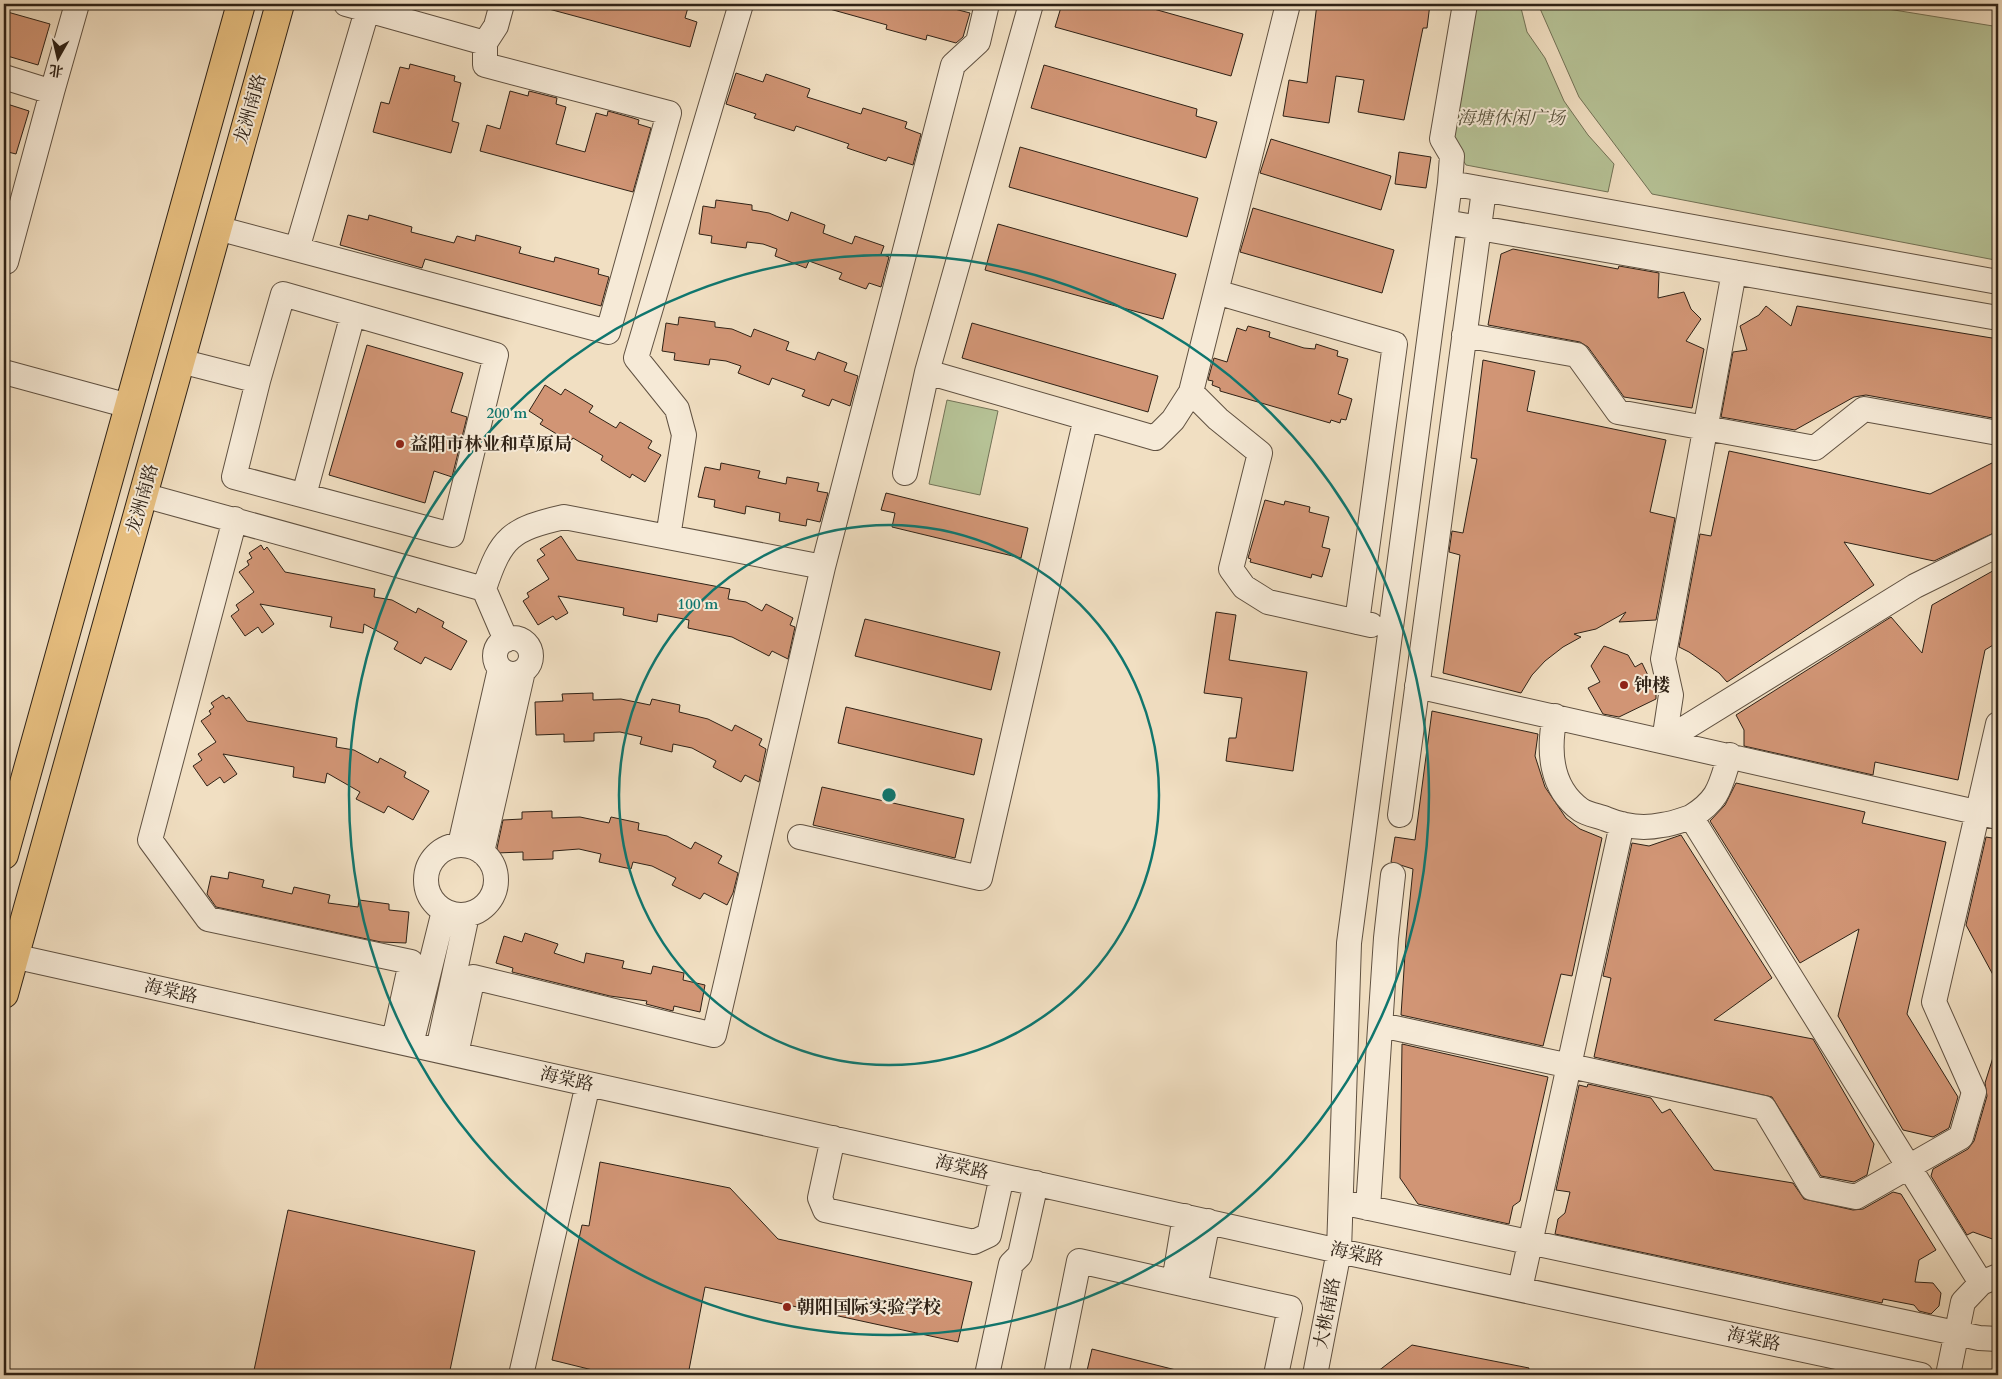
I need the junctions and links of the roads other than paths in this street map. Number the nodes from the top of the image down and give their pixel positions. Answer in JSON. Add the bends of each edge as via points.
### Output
{"nodes":[{"id":1,"x":77,"y":4,"type":"edge"},
{"id":2,"x":241,"y":4,"type":"edge"},
{"id":3,"x":280,"y":4,"type":"edge"},
{"id":4,"x":502,"y":4,"type":"edge"},
{"id":5,"x":741,"y":4,"type":"edge"},
{"id":6,"x":986,"y":4,"type":"edge"},
{"id":7,"x":1031,"y":4,"type":"edge"},
{"id":8,"x":1288,"y":4,"type":"edge"},
{"id":9,"x":1465,"y":4,"type":"edge"},
{"id":10,"x":361,"y":6,"type":"edge"},
{"id":11,"x":485,"y":44,"type":"junction"},
{"id":12,"x":4,"y":77,"type":"edge"},
{"id":13,"x":52,"y":92,"type":"junction"},
{"id":14,"x":1450,"y":183,"type":"junction"},
{"id":15,"x":1484,"y":190,"type":"junction"},
{"id":16,"x":1445,"y":222,"type":"junction"},
{"id":17,"x":1478,"y":227,"type":"junction"},
{"id":18,"x":217,"y":228,"type":"junction"},
{"id":19,"x":297,"y":249,"type":"junction"},
{"id":20,"x":4,"y":262,"type":"edge"},
{"id":21,"x":1734,"y":272,"type":"junction"},
{"id":22,"x":1998,"y":282,"type":"edge"},
{"id":23,"x":1216,"y":292,"type":"junction"},
{"id":24,"x":352,"y":314,"type":"junction"},
{"id":25,"x":1998,"y":318,"type":"edge"},
{"id":26,"x":1464,"y":334,"type":"junction"},
{"id":27,"x":180,"y":361,"type":"junction"},
{"id":28,"x":4,"y":372,"type":"edge"},
{"id":29,"x":927,"y":372,"type":"junction"},
{"id":30,"x":258,"y":381,"type":"junction"},
{"id":31,"x":1191,"y":392,"type":"junction"},
{"id":32,"x":129,"y":406,"type":"junction"},
{"id":33,"x":1086,"y":418,"type":"junction"},
{"id":34,"x":1705,"y":428,"type":"junction"},
{"id":35,"x":1998,"y":433,"type":"edge"},
{"id":36,"x":905,"y":473,"type":"dead end"},
{"id":37,"x":143,"y":495,"type":"junction"},
{"id":38,"x":304,"y":496,"type":"junction"},
{"id":39,"x":235,"y":519,"type":"junction"},
{"id":40,"x":668,"y":537,"type":"junction"},
{"id":41,"x":1998,"y":545,"type":"edge"},
{"id":42,"x":823,"y":568,"type":"junction"},
{"id":43,"x":484,"y":589,"type":"junction"},
{"id":44,"x":1357,"y":622,"type":"junction"},
{"id":45,"x":1391,"y":630,"type":"junction"},
{"id":46,"x":1417,"y":686,"type":"junction"},
{"id":47,"x":1555,"y":716,"type":"junction"},
{"id":48,"x":1998,"y":724,"type":"edge"},
{"id":49,"x":1664,"y":741,"type":"junction"},
{"id":50,"x":1730,"y":755,"type":"junction"},
{"id":51,"x":1988,"y":814,"type":"edge"},
{"id":52,"x":1400,"y":815,"type":"dead end"},
{"id":53,"x":1691,"y":817,"type":"junction"},
{"id":54,"x":1622,"y":824,"type":"junction"},
{"id":55,"x":800,"y":837,"type":"dead end"},
{"id":56,"x":471,"y":848,"type":"junction"},
{"id":57,"x":4,"y":855,"type":"edge"},
{"id":58,"x":1393,"y":875,"type":"dead end"},
{"id":59,"x":455,"y":913,"type":"junction"},
{"id":60,"x":9,"y":955,"type":"edge"},
{"id":61,"x":421,"y":964,"type":"junction"},
{"id":62,"x":464,"y":975,"type":"junction"},
{"id":63,"x":4,"y":994,"type":"edge"},
{"id":64,"x":1380,"y":1025,"type":"junction"},
{"id":65,"x":402,"y":1042,"type":"junction"},
{"id":66,"x":447,"y":1052,"type":"junction"},
{"id":67,"x":1569,"y":1066,"type":"junction"},
{"id":68,"x":588,"y":1084,"type":"junction"},
{"id":69,"x":833,"y":1138,"type":"junction"},
{"id":70,"x":1908,"y":1167,"type":"junction"},
{"id":71,"x":1002,"y":1176,"type":"junction"},
{"id":72,"x":1036,"y":1183,"type":"junction"},
{"id":73,"x":1341,"y":1202,"type":"junction"},
{"id":74,"x":1368,"y":1208,"type":"junction"},
{"id":75,"x":1185,"y":1216,"type":"junction"},
{"id":76,"x":1208,"y":1221,"type":"junction"},
{"id":77,"x":1530,"y":1242,"type":"junction"},
{"id":78,"x":1339,"y":1251,"type":"junction"},
{"id":79,"x":1989,"y":1280,"type":"edge"},
{"id":80,"x":1185,"y":1285,"type":"junction"},
{"id":81,"x":1520,"y":1289,"type":"junction"},
{"id":82,"x":1957,"y":1334,"type":"junction"},
{"id":83,"x":1998,"y":1339,"type":"edge"},
{"id":84,"x":522,"y":1375,"type":"edge"},
{"id":85,"x":987,"y":1375,"type":"edge"},
{"id":86,"x":1056,"y":1375,"type":"edge"},
{"id":87,"x":1276,"y":1375,"type":"edge"},
{"id":88,"x":1315,"y":1375,"type":"edge"},
{"id":89,"x":1921,"y":1375,"type":"edge"},
{"id":90,"x":1948,"y":1375,"type":"edge"}],
"edges":[{"from":1,"to":13,"type":"street"},
{"from":2,"to":32,"type":"main road","name":"龙洲南路"},
{"from":3,"to":18,"type":"main road","name":"龙洲南路"},
{"from":4,"to":11,"type":"street","via":[[496,26]]},
{"from":5,"to":40,"type":"street","via":[[636,358],[677,409],[684,435]]},
{"from":6,"to":42,"type":"street","via":[[978,42],[953,65]]},
{"from":7,"to":29,"type":"street"},
{"from":8,"to":23,"type":"street"},
{"from":9,"to":14,"type":"street","name":"大桃南路","via":[[1442,139],[1452,156]]},
{"from":10,"to":11,"type":"street"},
{"from":10,"to":19,"type":"street"},
{"from":11,"to":19,"type":"street","via":[[485,65],[669,113],[608,332]]},
{"from":12,"to":13,"type":"street"},
{"from":13,"to":20,"type":"street"},
{"from":14,"to":15,"type":"street"},
{"from":14,"to":16,"type":"street","name":"大桃南路"},
{"from":15,"to":17,"type":"street"},
{"from":15,"to":22,"type":"street"},
{"from":16,"to":17,"type":"street"},
{"from":16,"to":45,"type":"street","name":"大桃南路"},
{"from":17,"to":21,"type":"street"},
{"from":17,"to":26,"type":"street"},
{"from":18,"to":19,"type":"street"},
{"from":18,"to":27,"type":"main road","name":"龙洲南路"},
{"from":21,"to":25,"type":"street"},
{"from":21,"to":34,"type":"street"},
{"from":23,"to":31,"type":"street"},
{"from":23,"to":44,"type":"street","via":[[1395,344]]},
{"from":24,"to":30,"type":"street","via":[[283,294]]},
{"from":24,"to":38,"type":"street"},
{"from":24,"to":38,"type":"street","via":[[496,355],[452,535]]},
{"from":26,"to":34,"type":"street","via":[[1577,355],[1618,412]]},
{"from":26,"to":46,"type":"street"},
{"from":27,"to":30,"type":"street"},
{"from":27,"to":37,"type":"main road","name":"龙洲南路"},
{"from":28,"to":32,"type":"street"},
{"from":29,"to":33,"type":"street"},
{"from":29,"to":36,"type":"street"},
{"from":30,"to":38,"type":"street","via":[[234,477]]},
{"from":31,"to":33,"type":"street","via":[[1174,420],[1154,438]]},
{"from":31,"to":44,"type":"street","via":[[1260,453],[1231,569],[1244,587],[1268,602]]},
{"from":32,"to":57,"type":"main road","name":"龙洲南路"},
{"from":33,"to":55,"type":"street","via":[[980,878]]},
{"from":34,"to":35,"type":"street","via":[[1815,448],[1864,409]]},
{"from":34,"to":49,"type":"street","via":[[1663,659],[1671,695]]},
{"from":37,"to":39,"type":"street"},
{"from":37,"to":60,"type":"main road","name":"龙洲南路"},
{"from":39,"to":43,"type":"street"},
{"from":39,"to":61,"type":"street","via":[[150,840],[208,919]]},
{"from":40,"to":42,"type":"street"},
{"from":40,"to":43,"type":"street","via":[[564,517],[532,524],[506,541],[494,558]]},
{"from":41,"to":49,"type":"street","via":[[1915,586]]},
{"from":42,"to":62,"type":"street","via":[[714,1035]]},
{"from":43,"to":56,"type":"street","via":[[506,640],[518,639],[527,646],[531,657],[530,662],[511,670]]},
{"from":44,"to":45,"type":"street"},
{"from":45,"to":73,"type":"street","name":"大桃南路","via":[[1349,944]]},
{"from":46,"to":47,"type":"street"},
{"from":46,"to":52,"type":"street"},
{"from":47,"to":49,"type":"street"},
{"from":47,"to":54,"type":"street","via":[[1550,760],[1562,790],[1581,810]]},
{"from":48,"to":51,"type":"street"},
{"from":49,"to":50,"type":"street"},
{"from":50,"to":51,"type":"street"},
{"from":50,"to":53,"type":"street","via":[[1720,787],[1709,806]]},
{"from":51,"to":70,"type":"street","via":[[1934,1002],[1974,1092],[1961,1137]]},
{"from":53,"to":54,"type":"street","via":[[1662,826]]},
{"from":53,"to":70,"type":"street"},
{"from":54,"to":67,"type":"street"},
{"from":56,"to":59,"type":"street","via":[[490,860],[495,871],[495,888],[487,904],[478,911]]},
{"from":56,"to":59,"type":"street","via":[[449,847],[431,861],[427,872],[428,894],[435,904]]},
{"from":58,"to":64,"type":"street"},
{"from":59,"to":61,"type":"street"},
{"from":59,"to":62,"type":"street"},
{"from":60,"to":63,"type":"main road","name":"龙洲南路"},
{"from":60,"to":65,"type":"street","name":"海棠路"},
{"from":61,"to":62,"type":"street"},
{"from":61,"to":65,"type":"street"},
{"from":62,"to":66,"type":"street"},
{"from":64,"to":67,"type":"street"},
{"from":64,"to":74,"type":"street"},
{"from":65,"to":66,"type":"street","name":"海棠路"},
{"from":66,"to":68,"type":"street","name":"海棠路"},
{"from":67,"to":70,"type":"street","via":[[1764,1108],[1812,1188],[1856,1197]]},
{"from":67,"to":77,"type":"street"},
{"from":68,"to":69,"type":"street","name":"海棠路"},
{"from":68,"to":84,"type":"street"},
{"from":69,"to":71,"type":"street","name":"海棠路"},
{"from":69,"to":71,"type":"street","via":[[820,1198],[825,1210],[974,1242],[989,1235]]},
{"from":70,"to":79,"type":"street"},
{"from":71,"to":72,"type":"street","name":"海棠路"},
{"from":72,"to":75,"type":"street","name":"海棠路"},
{"from":72,"to":85,"type":"street","via":[[1020,1255],[1011,1264]]},
{"from":73,"to":74,"type":"street"},
{"from":73,"to":78,"type":"street","name":"大桃南路"},
{"from":74,"to":77,"type":"street"},
{"from":75,"to":76,"type":"street","name":"海棠路"},
{"from":75,"to":80,"type":"street"},
{"from":76,"to":78,"type":"street","name":"海棠路"},
{"from":76,"to":80,"type":"street"},
{"from":77,"to":81,"type":"street"},
{"from":77,"to":82,"type":"street"},
{"from":78,"to":81,"type":"street","name":"海棠路"},
{"from":78,"to":88,"type":"street","name":"大桃南路"},
{"from":79,"to":82,"type":"street","via":[[1963,1302]]},
{"from":80,"to":86,"type":"street","via":[[1079,1261]]},
{"from":80,"to":87,"type":"street","via":[[1290,1308]]},
{"from":81,"to":89,"type":"street","name":"海棠路"},
{"from":82,"to":83,"type":"street"},
{"from":82,"to":90,"type":"street"}]}
